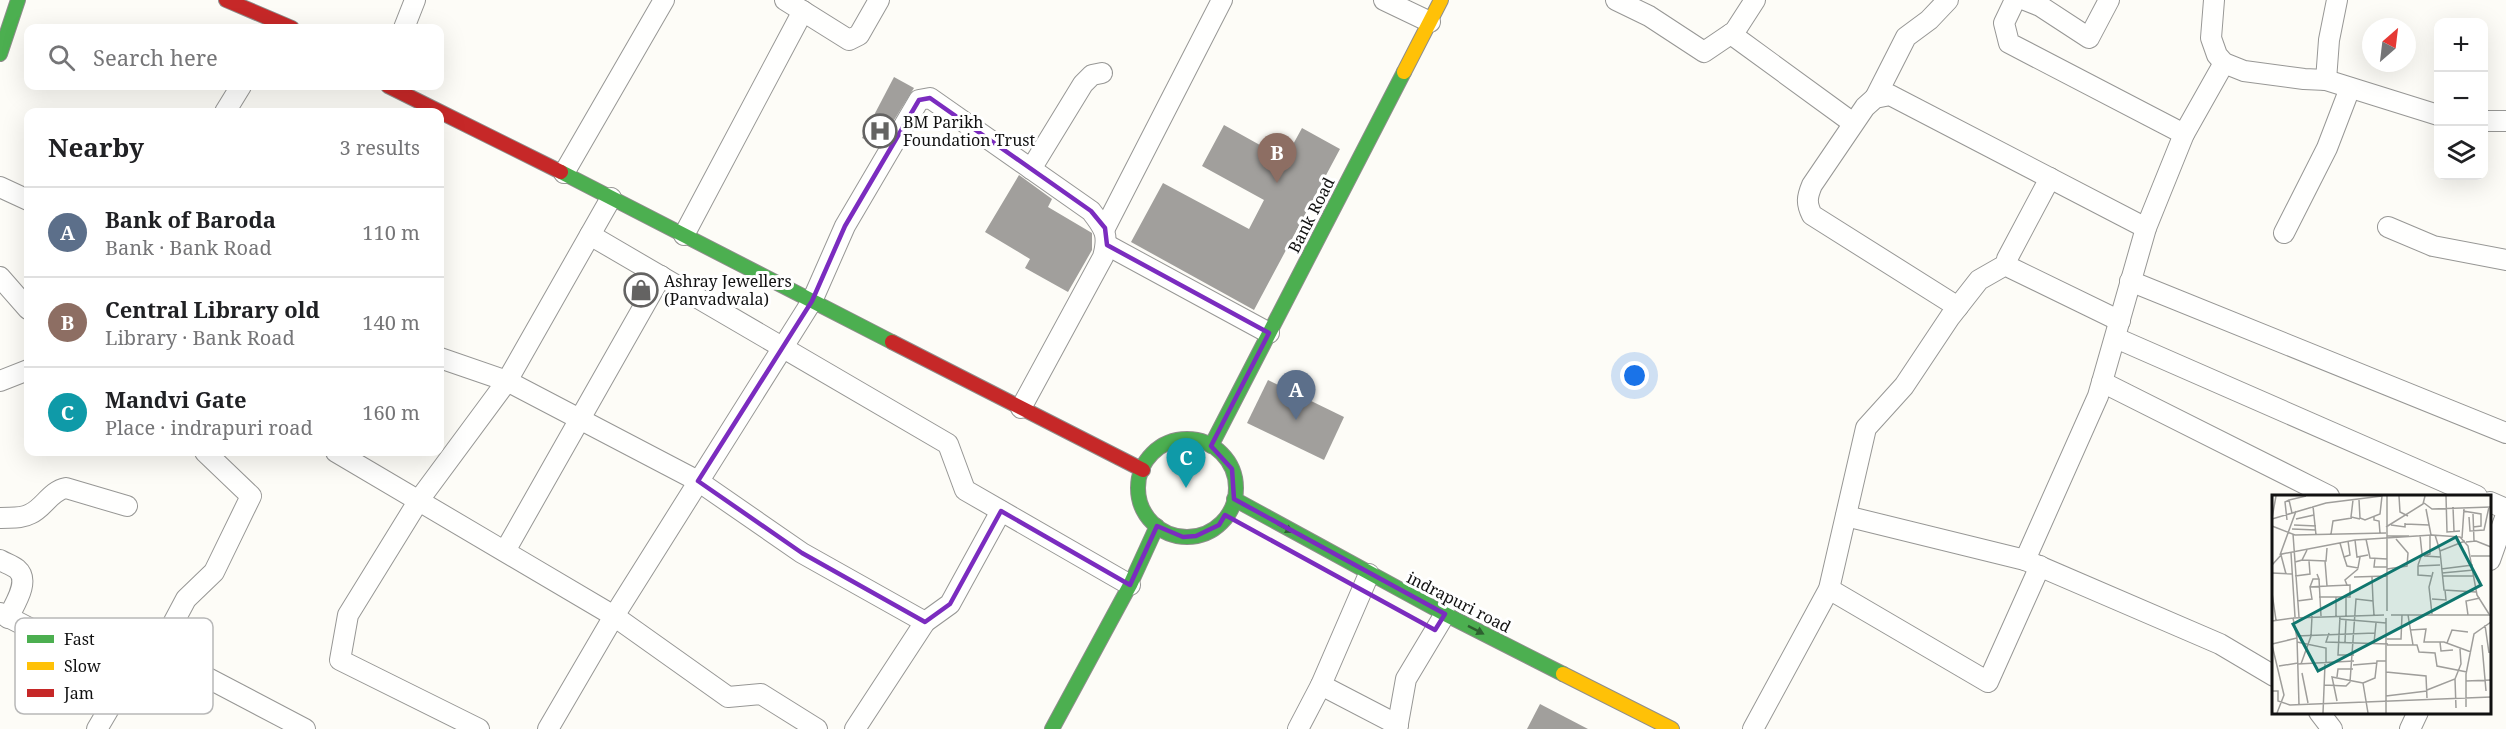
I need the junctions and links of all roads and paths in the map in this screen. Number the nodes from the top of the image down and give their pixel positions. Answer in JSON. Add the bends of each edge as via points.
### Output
{"nodes":[{"id":1,"x":18,"y":0,"type":"edge"},
{"id":2,"x":226,"y":0,"type":"edge"},
{"id":3,"x":416,"y":0,"type":"edge"},
{"id":4,"x":664,"y":0,"type":"edge"},
{"id":5,"x":785,"y":0,"type":"edge"},
{"id":6,"x":879,"y":0,"type":"edge"},
{"id":7,"x":1222,"y":0,"type":"edge"},
{"id":8,"x":1384,"y":0,"type":"edge"},
{"id":9,"x":1441,"y":0,"type":"edge"},
{"id":10,"x":1616,"y":0,"type":"edge"},
{"id":11,"x":1755,"y":0,"type":"edge"},
{"id":12,"x":1948,"y":0,"type":"edge"},
{"id":13,"x":2015,"y":0,"type":"edge"},
{"id":14,"x":2025,"y":0,"type":"edge"},
{"id":15,"x":2109,"y":0,"type":"edge"},
{"id":16,"x":2214,"y":0,"type":"edge"},
{"id":17,"x":2337,"y":0,"type":"edge"},
{"id":18,"x":803,"y":11,"type":"junction"},
{"id":19,"x":1430,"y":22,"type":"junction"},
{"id":20,"x":278,"y":24,"type":"edge"},
{"id":21,"x":406,"y":24,"type":"edge"},
{"id":22,"x":1731,"y":34,"type":"junction"},
{"id":23,"x":0,"y":54,"type":"edge"},
{"id":24,"x":2224,"y":63,"type":"junction"},
{"id":25,"x":1102,"y":73,"type":"dead end"},
{"id":26,"x":2326,"y":80,"type":"junction"},
{"id":27,"x":2350,"y":88,"type":"junction"},
{"id":28,"x":239,"y":90,"type":"edge"},
{"id":29,"x":396,"y":90,"type":"edge"},
{"id":30,"x":1875,"y":98,"type":"junction"},
{"id":31,"x":227,"y":108,"type":"edge"},
{"id":32,"x":433,"y":108,"type":"edge"},
{"id":33,"x":2434,"y":113,"type":"edge"},
{"id":34,"x":444,"y":114,"type":"edge"},
{"id":35,"x":2488,"y":121,"type":"edge"},
{"id":36,"x":2506,"y":121,"type":"edge"},
{"id":37,"x":1853,"y":123,"type":"junction"},
{"id":38,"x":2184,"y":134,"type":"junction"},
{"id":39,"x":1031,"y":169,"type":"junction"},
{"id":40,"x":564,"y":173,"type":"junction"},
{"id":41,"x":2050,"y":178,"type":"junction"},
{"id":42,"x":0,"y":187,"type":"edge"},
{"id":43,"x":24,"y":198,"type":"edge"},
{"id":44,"x":611,"y":198,"type":"junction"},
{"id":45,"x":2388,"y":227,"type":"dead end"},
{"id":46,"x":2145,"y":228,"type":"junction"},
{"id":47,"x":2284,"y":233,"type":"dead end"},
{"id":48,"x":590,"y":235,"type":"junction"},
{"id":49,"x":684,"y":236,"type":"junction"},
{"id":50,"x":1106,"y":237,"type":"junction"},
{"id":51,"x":2506,"y":260,"type":"edge"},
{"id":52,"x":2007,"y":264,"type":"junction"},
{"id":53,"x":661,"y":276,"type":"junction"},
{"id":54,"x":0,"y":277,"type":"edge"},
{"id":55,"x":2130,"y":281,"type":"junction"},
{"id":56,"x":812,"y":301,"type":"junction"},
{"id":57,"x":24,"y":304,"type":"edge"},
{"id":58,"x":1958,"y":307,"type":"junction"},
{"id":59,"x":2118,"y":329,"type":"junction"},
{"id":60,"x":1269,"y":333,"type":"junction"},
{"id":61,"x":783,"y":346,"type":"junction"},
{"id":62,"x":444,"y":359,"type":"edge"},
{"id":63,"x":24,"y":372,"type":"edge"},
{"id":64,"x":0,"y":381,"type":"edge"},
{"id":65,"x":507,"y":381,"type":"junction"},
{"id":66,"x":2102,"y":382,"type":"junction"},
{"id":67,"x":1021,"y":408,"type":"junction"},
{"id":68,"x":580,"y":419,"type":"junction"},
{"id":69,"x":2506,"y":433,"type":"edge"},
{"id":70,"x":1211,"y":446,"type":"junction"},
{"id":71,"x":209,"y":456,"type":"edge"},
{"id":72,"x":343,"y":456,"type":"edge"},
{"id":73,"x":1143,"y":471,"type":"junction"},
{"id":74,"x":698,"y":481,"type":"junction"},
{"id":75,"x":2327,"y":495,"type":"edge"},
{"id":76,"x":2475,"y":495,"type":"edge"},
{"id":77,"x":1234,"y":499,"type":"junction"},
{"id":78,"x":419,"y":500,"type":"junction"},
{"id":79,"x":2491,"y":502,"type":"edge"},
{"id":80,"x":127,"y":506,"type":"dead end"},
{"id":81,"x":2506,"y":509,"type":"edge"},
{"id":82,"x":1000,"y":511,"type":"junction"},
{"id":83,"x":2506,"y":515,"type":"edge"},
{"id":84,"x":1846,"y":516,"type":"junction"},
{"id":85,"x":0,"y":518,"type":"edge"},
{"id":86,"x":1157,"y":526,"type":"junction"},
{"id":87,"x":505,"y":551,"type":"junction"},
{"id":88,"x":2491,"y":557,"type":"edge"},
{"id":89,"x":0,"y":560,"type":"edge"},
{"id":90,"x":2032,"y":563,"type":"junction"},
{"id":91,"x":1130,"y":585,"type":"junction"},
{"id":92,"x":1363,"y":587,"type":"junction"},
{"id":93,"x":1829,"y":589,"type":"junction"},
{"id":94,"x":4,"y":615,"type":"edge"},
{"id":95,"x":614,"y":616,"type":"junction"},
{"id":96,"x":174,"y":618,"type":"edge"},
{"id":97,"x":925,"y":622,"type":"junction"},
{"id":98,"x":1437,"y":626,"type":"junction"},
{"id":99,"x":2272,"y":675,"type":"edge"},
{"id":100,"x":213,"y":681,"type":"edge"},
{"id":101,"x":1321,"y":685,"type":"junction"},
{"id":102,"x":108,"y":714,"type":"edge"},
{"id":103,"x":2321,"y":714,"type":"edge"},
{"id":104,"x":2417,"y":714,"type":"edge"},
{"id":105,"x":1397,"y":727,"type":"edge"},
{"id":106,"x":97,"y":729,"type":"edge"},
{"id":107,"x":305,"y":729,"type":"edge"},
{"id":108,"x":479,"y":729,"type":"edge"},
{"id":109,"x":548,"y":729,"type":"edge"},
{"id":110,"x":817,"y":729,"type":"edge"},
{"id":111,"x":855,"y":729,"type":"edge"},
{"id":112,"x":1052,"y":729,"type":"edge"},
{"id":113,"x":1298,"y":729,"type":"edge"},
{"id":114,"x":1672,"y":729,"type":"edge"},
{"id":115,"x":1753,"y":729,"type":"edge"},
{"id":116,"x":2332,"y":729,"type":"edge"},
{"id":117,"x":2410,"y":729,"type":"edge"}],
"edges":[{"from":1,"to":23,"type":"main road"},
{"from":2,"to":20,"type":"main road"},
{"from":3,"to":21,"type":"street"},
{"from":4,"to":40,"type":"street"},
{"from":5,"to":18,"type":"street"},
{"from":6,"to":18,"type":"street","via":[[859,35],[849,40]]},
{"from":7,"to":50,"type":"street"},
{"from":8,"to":19,"type":"street"},
{"from":9,"to":19,"type":"main road","name":"Bank Road"},
{"from":10,"to":22,"type":"street","via":[[1704,52]]},
{"from":11,"to":22,"type":"street"},
{"from":12,"to":30,"type":"street","via":[[1906,37]]},
{"from":13,"to":38,"type":"street","via":[[2004,23],[2009,43]]},
{"from":14,"to":15,"type":"street","via":[[2089,38]]},
{"from":16,"to":24,"type":"street","via":[[2211,38]]},
{"from":17,"to":26,"type":"street"},
{"from":18,"to":49,"type":"street"},
{"from":19,"to":60,"type":"main road","name":"Bank Road"},
{"from":22,"to":37,"type":"street"},
{"from":24,"to":26,"type":"street","via":[[2244,71]]},
{"from":24,"to":38,"type":"street"},
{"from":25,"to":39,"type":"street","via":[[1092,75],[1083,84]]},
{"from":26,"to":27,"type":"street"},
{"from":27,"to":33,"type":"street"},
{"from":27,"to":47,"type":"street","via":[[2328,148]]},
{"from":28,"to":31,"type":"street"},
{"from":29,"to":32,"type":"main road"},
{"from":30,"to":37,"type":"street"},
{"from":30,"to":41,"type":"street","via":[[1890,95]]},
{"from":34,"to":40,"type":"main road"},
{"from":35,"to":36,"type":"street"},
{"from":37,"to":58,"type":"street","via":[[1812,185],[1807,197],[1812,215]]},
{"from":38,"to":46,"type":"street"},
{"from":39,"to":50,"type":"street","via":[[1091,212]]},
{"from":39,"to":56,"type":"street","via":[[930,98],[919,100],[845,226]]},
{"from":40,"to":44,"type":"main road"},
{"from":41,"to":46,"type":"street"},
{"from":41,"to":52,"type":"street"},
{"from":42,"to":43,"type":"street"},
{"from":44,"to":48,"type":"street"},
{"from":44,"to":49,"type":"main road"},
{"from":45,"to":51,"type":"street","via":[[2433,246]]},
{"from":46,"to":55,"type":"street"},
{"from":48,"to":53,"type":"street"},
{"from":48,"to":65,"type":"street"},
{"from":49,"to":56,"type":"main road"},
{"from":50,"to":60,"type":"street"},
{"from":50,"to":67,"type":"street","via":[[1104,257]]},
{"from":52,"to":58,"type":"street","via":[[1979,280]]},
{"from":52,"to":59,"type":"street"},
{"from":53,"to":61,"type":"street"},
{"from":53,"to":68,"type":"street"},
{"from":54,"to":57,"type":"street"},
{"from":55,"to":59,"type":"street"},
{"from":55,"to":69,"type":"street"},
{"from":56,"to":61,"type":"street"},
{"from":56,"to":67,"type":"main road"},
{"from":58,"to":84,"type":"street","via":[[1904,386],[1866,428]]},
{"from":59,"to":66,"type":"street"},
{"from":59,"to":76,"type":"street"},
{"from":60,"to":70,"type":"main road","name":"Bank Road"},
{"from":61,"to":74,"type":"street"},
{"from":61,"to":82,"type":"street","via":[[948,444],[964,490]]},
{"from":62,"to":65,"type":"street"},
{"from":63,"to":64,"type":"street"},
{"from":65,"to":68,"type":"street"},
{"from":65,"to":78,"type":"street"},
{"from":66,"to":75,"type":"street"},
{"from":66,"to":90,"type":"street"},
{"from":67,"to":73,"type":"main road"},
{"from":68,"to":74,"type":"street"},
{"from":68,"to":87,"type":"street"},
{"from":70,"to":73,"type":"main road","via":[[1181,439],[1166,443],[1153,452]]},
{"from":70,"to":77,"type":"main road","via":[[1232,469],[1237,489]]},
{"from":71,"to":96,"type":"street","via":[[250,496],[214,572],[186,599]]},
{"from":72,"to":78,"type":"street"},
{"from":73,"to":86,"type":"main road","via":[[1137,492],[1140,506]]},
{"from":74,"to":95,"type":"street"},
{"from":74,"to":97,"type":"street","via":[[802,553]]},
{"from":77,"to":86,"type":"main road","via":[[1230,517],[1196,536],[1183,537]]},
{"from":77,"to":92,"type":"main road","name":"indrapuri road","one_way":true},
{"from":78,"to":87,"type":"street"},
{"from":78,"to":108,"type":"street","via":[[348,615],[340,660]]},
{"from":79,"to":81,"type":"street"},
{"from":80,"to":85,"type":"street","via":[[66,488],[33,513]]},
{"from":82,"to":91,"type":"street"},
{"from":82,"to":97,"type":"street","via":[[950,604]]},
{"from":83,"to":88,"type":"street"},
{"from":84,"to":90,"type":"street"},
{"from":84,"to":93,"type":"street"},
{"from":86,"to":91,"type":"main road"},
{"from":87,"to":95,"type":"street"},
{"from":89,"to":94,"type":"street","via":[[18,570],[22,578],[21,590]]},
{"from":90,"to":93,"type":"street","via":[[1988,682]]},
{"from":90,"to":99,"type":"street","via":[[2220,644]]},
{"from":91,"to":112,"type":"main road"},
{"from":92,"to":98,"type":"main road","name":"indrapuri road"},
{"from":92,"to":101,"type":"street"},
{"from":93,"to":115,"type":"street"},
{"from":95,"to":109,"type":"street"},
{"from":95,"to":110,"type":"street","via":[[728,698],[761,694]]},
{"from":97,"to":111,"type":"street"},
{"from":98,"to":105,"type":"street","via":[[1406,679]]},
{"from":98,"to":114,"type":"main road","name":"indrapuri road","one_way":true},
{"from":100,"to":107,"type":"street"},
{"from":101,"to":105,"type":"street"},
{"from":101,"to":113,"type":"street"},
{"from":102,"to":106,"type":"street"},
{"from":103,"to":116,"type":"street"},
{"from":104,"to":117,"type":"street"}]}
